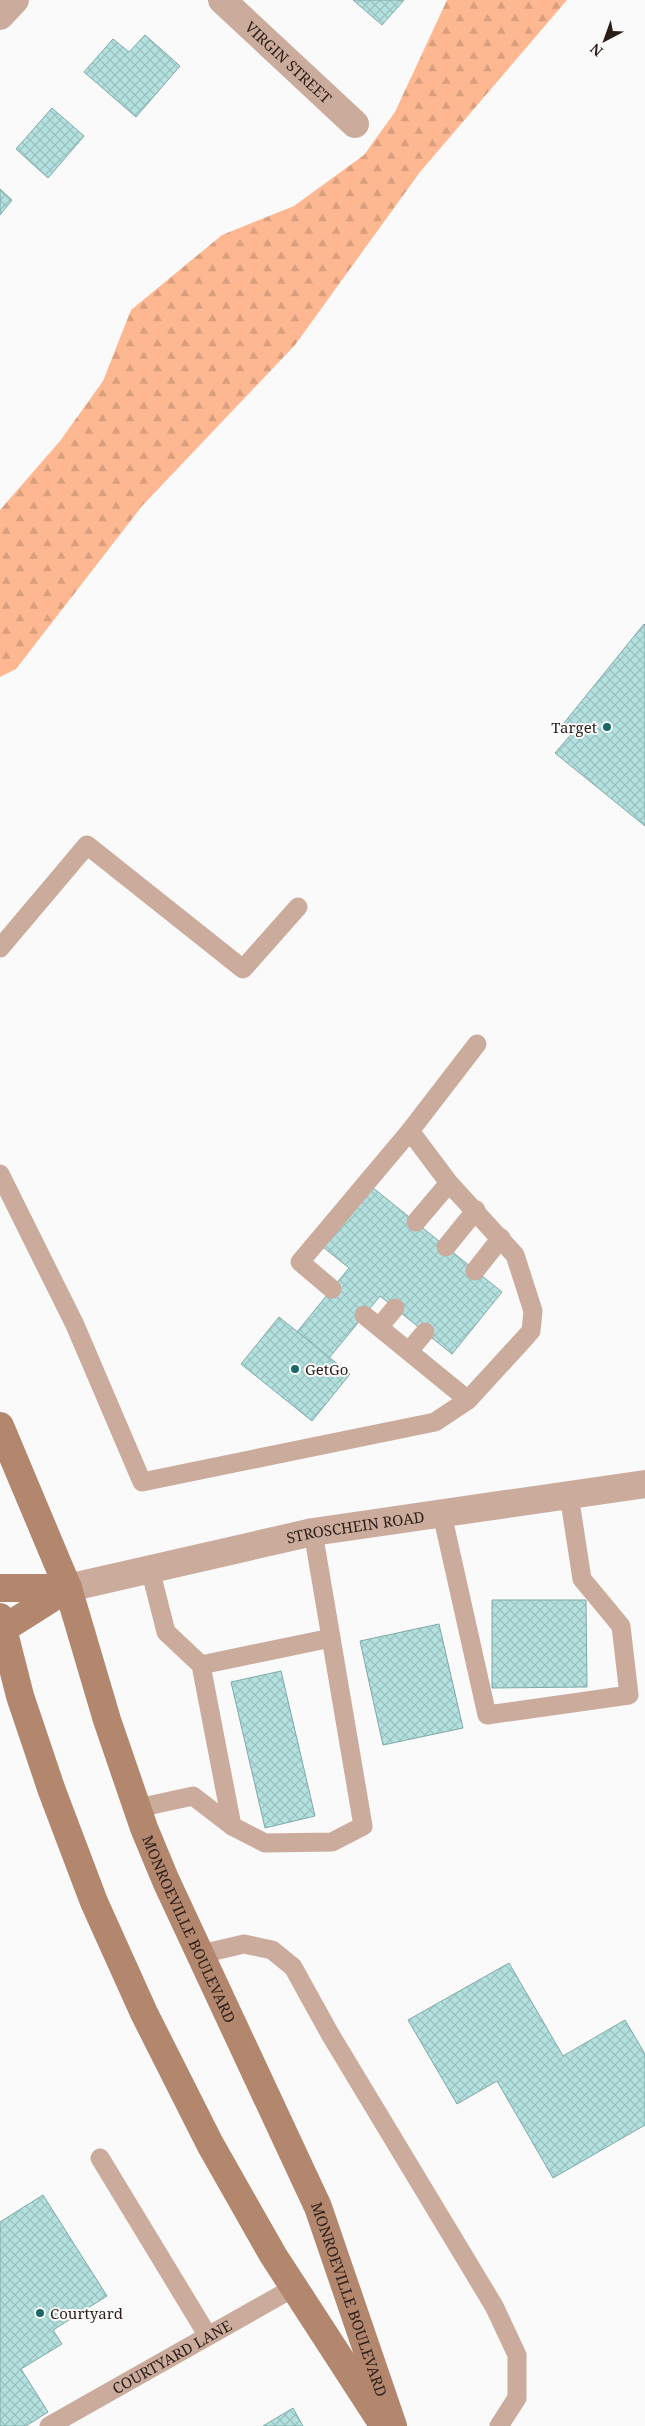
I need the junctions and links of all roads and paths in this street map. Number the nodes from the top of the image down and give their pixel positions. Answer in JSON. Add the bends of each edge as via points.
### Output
{"nodes":[{"id":1,"x":15,"y":0,"type":"edge"},
{"id":2,"x":222,"y":0,"type":"edge"},
{"id":3,"x":0,"y":16,"type":"edge"},
{"id":4,"x":354,"y":124,"type":"dead end"},
{"id":5,"x":298,"y":907,"type":"dead end"},
{"id":6,"x":0,"y":948,"type":"edge"},
{"id":7,"x":477,"y":1044,"type":"dead end"},
{"id":8,"x":410,"y":1131,"type":"junction"},
{"id":9,"x":0,"y":1174,"type":"edge"},
{"id":10,"x":449,"y":1183,"type":"junction"},
{"id":11,"x":476,"y":1210,"type":"junction"},
{"id":12,"x":416,"y":1222,"type":"dead end"},
{"id":13,"x":501,"y":1238,"type":"junction"},
{"id":14,"x":446,"y":1247,"type":"dead end"},
{"id":15,"x":475,"y":1271,"type":"dead end"},
{"id":16,"x":332,"y":1289,"type":"dead end"},
{"id":17,"x":395,"y":1308,"type":"dead end"},
{"id":18,"x":364,"y":1315,"type":"dead end"},
{"id":19,"x":380,"y":1326,"type":"junction"},
{"id":20,"x":425,"y":1332,"type":"dead end"},
{"id":21,"x":409,"y":1351,"type":"junction"},
{"id":22,"x":468,"y":1400,"type":"junction"},
{"id":23,"x":0,"y":1426,"type":"edge"},
{"id":24,"x":645,"y":1484,"type":"edge"},
{"id":25,"x":569,"y":1495,"type":"junction"},
{"id":26,"x":442,"y":1514,"type":"junction"},
{"id":27,"x":313,"y":1532,"type":"junction"},
{"id":28,"x":150,"y":1569,"type":"junction"},
{"id":29,"x":0,"y":1588,"type":"edge"},
{"id":30,"x":68,"y":1588,"type":"junction"},
{"id":31,"x":1,"y":1626,"type":"edge"},
{"id":32,"x":331,"y":1638,"type":"junction"},
{"id":33,"x":201,"y":1665,"type":"junction"},
{"id":34,"x":138,"y":1808,"type":"junction"},
{"id":35,"x":232,"y":1826,"type":"junction"},
{"id":36,"x":201,"y":1954,"type":"junction"},
{"id":37,"x":100,"y":2158,"type":"dead end"},
{"id":38,"x":294,"y":2287,"type":"junction"},
{"id":39,"x":208,"y":2336,"type":"junction"},
{"id":40,"x":49,"y":2426,"type":"edge"},
{"id":41,"x":384,"y":2426,"type":"edge"},
{"id":42,"x":393,"y":2426,"type":"edge"},
{"id":43,"x":499,"y":2426,"type":"edge"}],
"edges":[{"from":1,"to":3,"type":"street"},
{"from":2,"to":4,"type":"street","name":"VIRGIN STREET"},
{"from":5,"to":6,"type":"lane","via":[[244,969],[87,845]]},
{"from":7,"to":8,"type":"lane"},
{"from":8,"to":10,"type":"lane"},
{"from":8,"to":16,"type":"lane","via":[[300,1262]]},
{"from":9,"to":22,"type":"lane","via":[[75,1325],[142,1482],[435,1422]]},
{"from":10,"to":11,"type":"lane"},
{"from":10,"to":12,"type":"lane"},
{"from":11,"to":13,"type":"lane"},
{"from":11,"to":14,"type":"lane"},
{"from":13,"to":15,"type":"lane"},
{"from":13,"to":22,"type":"lane","via":[[515,1254],[533,1311],[531,1331]]},
{"from":17,"to":19,"type":"lane"},
{"from":18,"to":19,"type":"lane"},
{"from":19,"to":21,"type":"lane"},
{"from":20,"to":21,"type":"lane"},
{"from":21,"to":22,"type":"lane"},
{"from":23,"to":30,"type":"main road","name":"MONROEVILLE BOULEVARD"},
{"from":24,"to":25,"type":"street","name":"STROSCHEIN ROAD"},
{"from":25,"to":26,"type":"street","name":"STROSCHEIN ROAD"},
{"from":25,"to":26,"type":"lane","via":[[582,1579],[621,1626],[629,1695],[487,1715]]},
{"from":26,"to":27,"type":"street","name":"STROSCHEIN ROAD"},
{"from":27,"to":28,"type":"street","name":"STROSCHEIN ROAD"},
{"from":27,"to":32,"type":"lane"},
{"from":28,"to":30,"type":"street","name":"STROSCHEIN ROAD"},
{"from":28,"to":33,"type":"lane","via":[[166,1632]]},
{"from":29,"to":30,"type":"main road","name":"STROSCHEIN ROAD"},
{"from":30,"to":31,"type":"main road","name":"STROSCHEIN ROAD"},
{"from":30,"to":34,"type":"main road","name":"MONROEVILLE BOULEVARD","via":[[107,1720]]},
{"from":31,"to":38,"type":"main road","name":"MONROEVILLE BOULEVARD","via":[[49,1783],[94,1902],[144,2013],[210,2144]]},
{"from":32,"to":33,"type":"lane"},
{"from":32,"to":35,"type":"lane","via":[[363,1826],[332,1842],[265,1843]]},
{"from":33,"to":35,"type":"lane"},
{"from":34,"to":35,"type":"lane","via":[[193,1796]]},
{"from":34,"to":36,"type":"main road","name":"MONROEVILLE BOULEVARD","via":[[166,1881]]},
{"from":36,"to":42,"type":"main road","name":"MONROEVILLE BOULEVARD","via":[[318,2207]]},
{"from":36,"to":43,"type":"lane","via":[[244,1944],[272,1950],[293,1968],[494,2306],[517,2355],[517,2398]]},
{"from":37,"to":39,"type":"lane"},
{"from":38,"to":39,"type":"lane","name":"COURTYARD LANE"},
{"from":38,"to":41,"type":"main road","name":"MONROEVILLE BOULEVARD"},
{"from":39,"to":40,"type":"lane","name":"COURTYARD LANE"}]}
